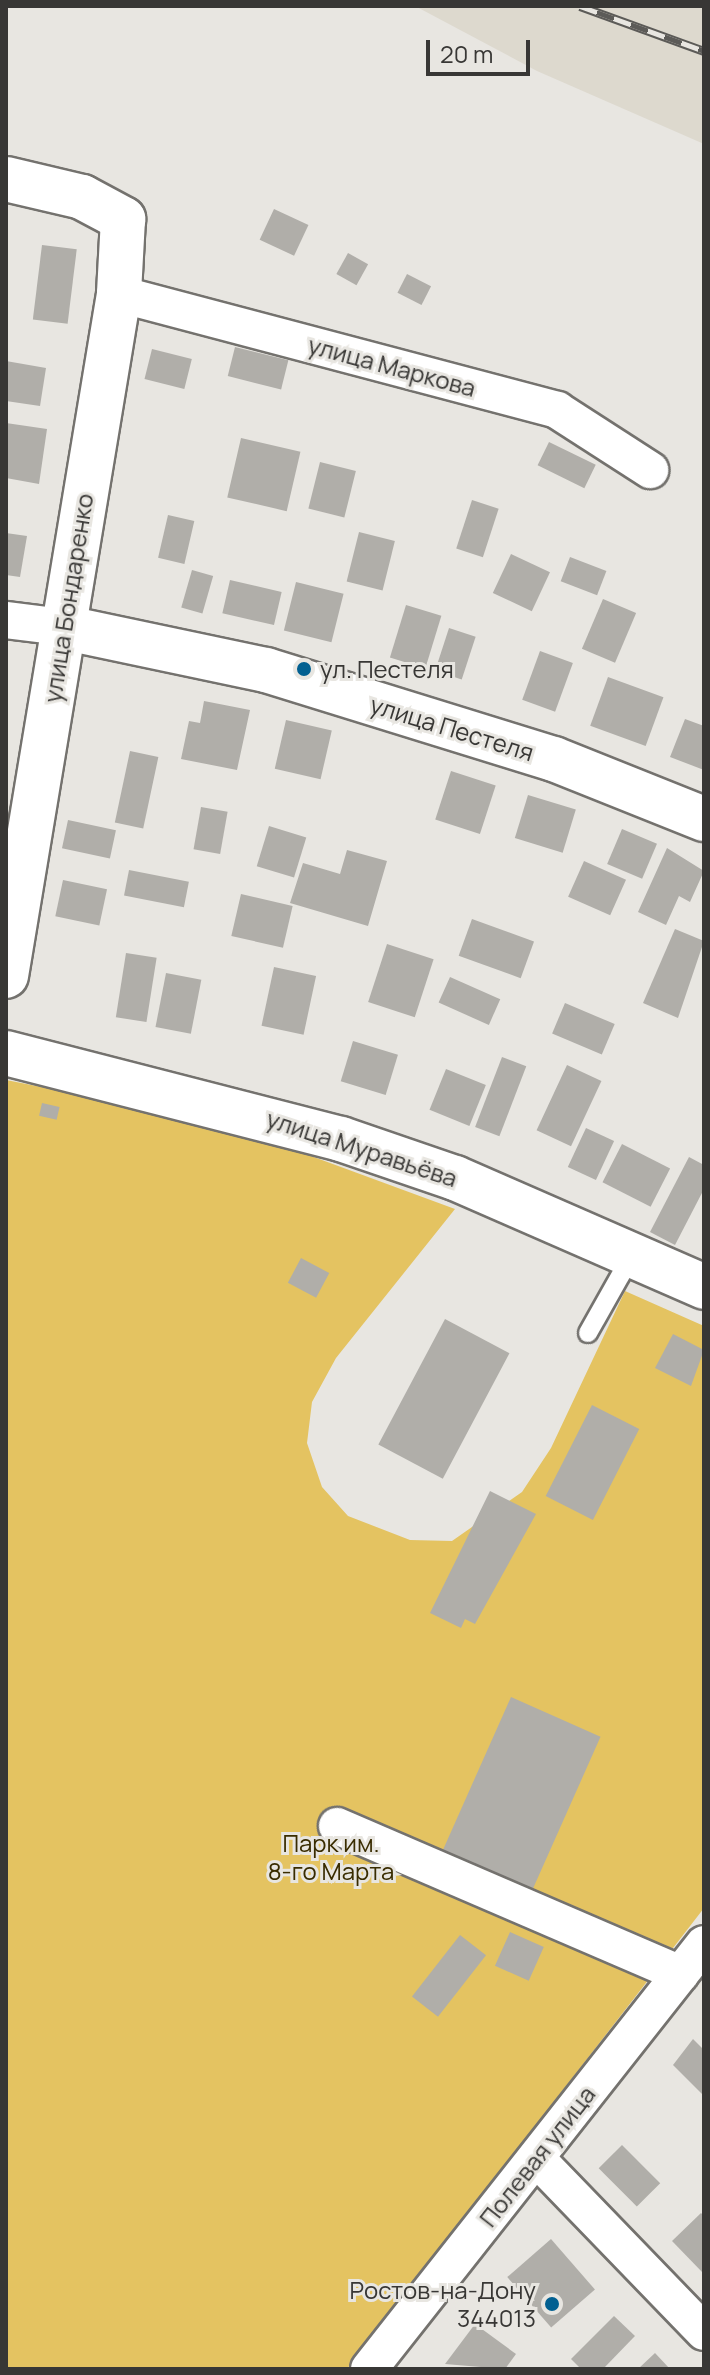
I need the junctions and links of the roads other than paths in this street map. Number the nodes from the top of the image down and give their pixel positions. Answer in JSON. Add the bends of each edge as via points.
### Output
{"nodes":[{"id":1,"x":6,"y":179,"type":"edge"},
{"id":2,"x":119,"y":294,"type":"junction"},
{"id":3,"x":650,"y":470,"type":"dead end"},
{"id":4,"x":6,"y":620,"type":"edge"},
{"id":5,"x":62,"y":627,"type":"junction"},
{"id":6,"x":704,"y":819,"type":"edge"},
{"id":7,"x":6,"y":976,"type":"edge"},
{"id":8,"x":6,"y":1053,"type":"edge"},
{"id":9,"x":633,"y":1252,"type":"junction"},
{"id":10,"x":704,"y":1287,"type":"edge"},
{"id":11,"x":588,"y":1333,"type":"dead end"},
{"id":12,"x":337,"y":1826,"type":"dead end"},
{"id":13,"x":704,"y":1944,"type":"edge"},
{"id":14,"x":680,"y":1974,"type":"junction"},
{"id":15,"x":536,"y":2158,"type":"junction"},
{"id":16,"x":704,"y":2332,"type":"edge"},
{"id":17,"x":369,"y":2369,"type":"edge"}],
"edges":[{"from":1,"to":2,"type":"street","name":"улица Бондаренко","via":[[82,197],[123,219]]},
{"from":2,"to":3,"type":"street","name":"улица Маркова","via":[[557,410]]},
{"from":2,"to":5,"type":"street","name":"улица Бондаренко"},
{"from":4,"to":5,"type":"street","name":"улица Пестеля"},
{"from":5,"to":6,"type":"street","name":"улица Пестеля","via":[[266,670],[554,759]]},
{"from":5,"to":7,"type":"street","name":"улица Бондаренко"},
{"from":8,"to":9,"type":"street","name":"улица Муравьёва","via":[[341,1139]]},
{"from":9,"to":10,"type":"street","name":"улица Муравьёва"},
{"from":9,"to":11,"type":"lane"},
{"from":12,"to":14,"type":"street"},
{"from":13,"to":14,"type":"street","name":"Полевая улица"},
{"from":14,"to":15,"type":"street","name":"Полевая улица"},
{"from":15,"to":16,"type":"street"},
{"from":15,"to":17,"type":"street","name":"Полевая улица"}]}
